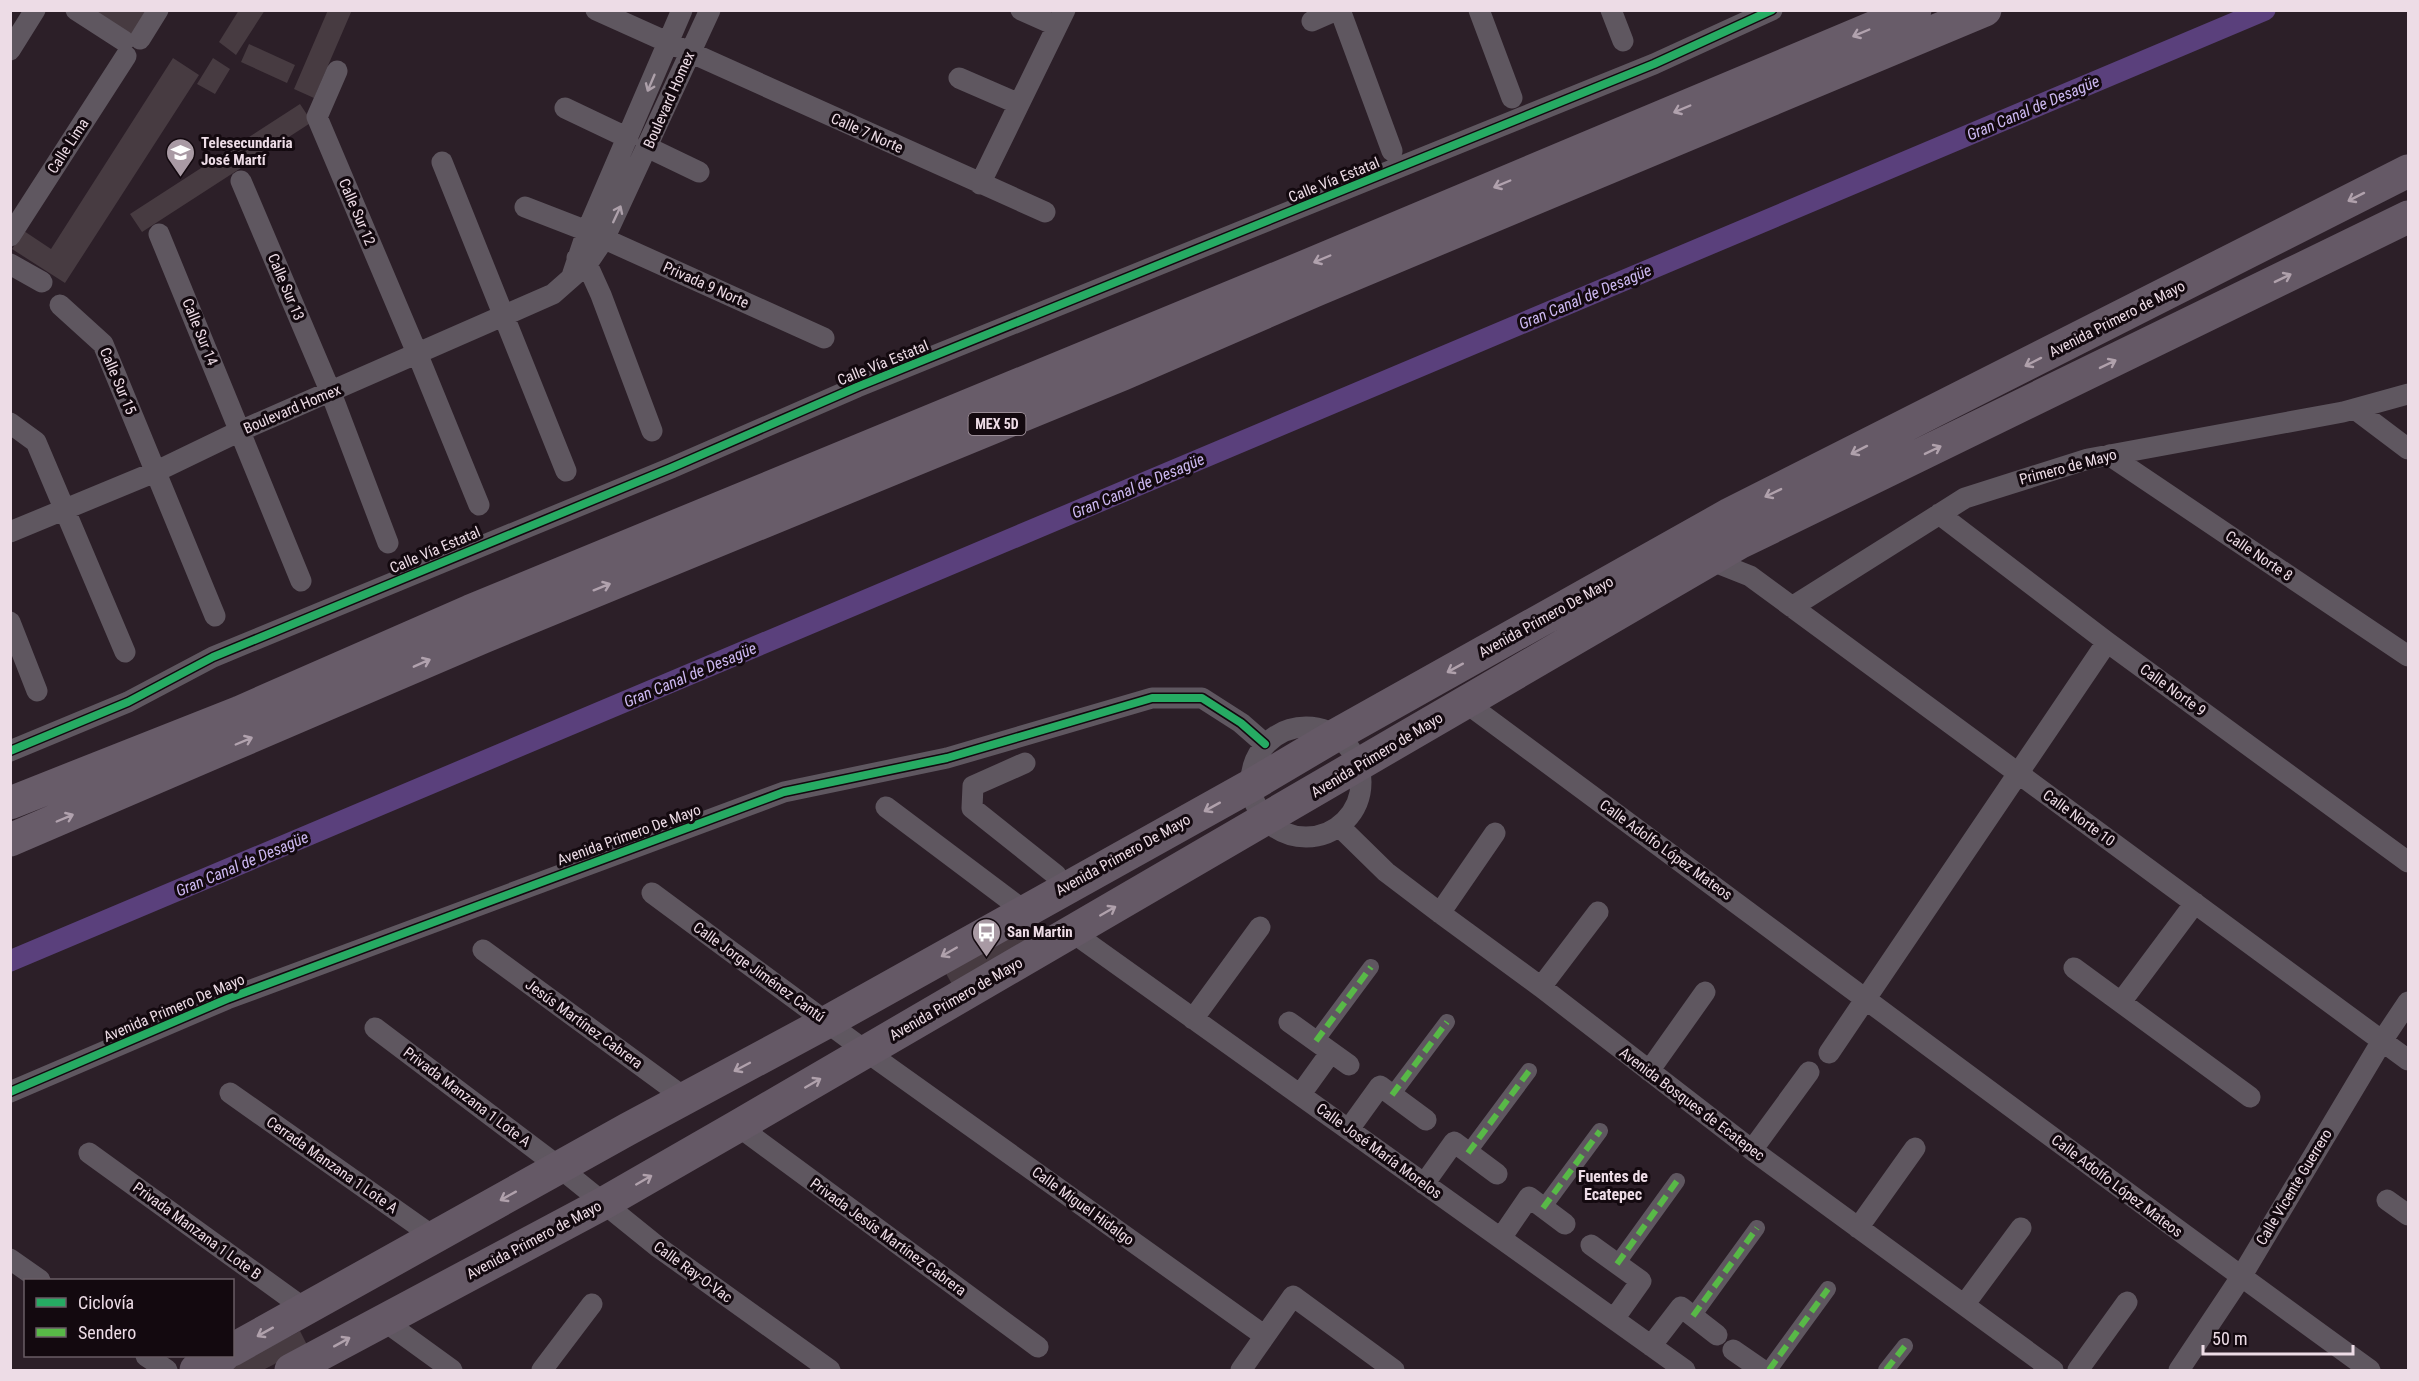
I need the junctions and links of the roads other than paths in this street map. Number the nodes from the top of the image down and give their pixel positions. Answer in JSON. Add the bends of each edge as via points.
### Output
{"nodes":[{"id":1,"x":35,"y":10,"type":"edge"},
{"id":2,"x":76,"y":10,"type":"edge"},
{"id":3,"x":158,"y":10,"type":"edge"},
{"id":4,"x":596,"y":10,"type":"edge"},
{"id":5,"x":682,"y":10,"type":"edge"},
{"id":6,"x":710,"y":10,"type":"edge"},
{"id":7,"x":1021,"y":10,"type":"edge"},
{"id":8,"x":1338,"y":10,"type":"edge"},
{"id":9,"x":1479,"y":10,"type":"edge"},
{"id":10,"x":1611,"y":10,"type":"edge"},
{"id":11,"x":1772,"y":10,"type":"edge"},
{"id":12,"x":1915,"y":10,"type":"edge"},
{"id":13,"x":1985,"y":10,"type":"edge"},
{"id":14,"x":1061,"y":18,"type":"edge"},
{"id":15,"x":1312,"y":21,"type":"dead end"},
{"id":16,"x":13,"y":40,"type":"edge"},
{"id":17,"x":1623,"y":40,"type":"dead end"},
{"id":18,"x":668,"y":42,"type":"junction"},
{"id":19,"x":130,"y":46,"type":"junction"},
{"id":20,"x":690,"y":53,"type":"junction"},
{"id":21,"x":337,"y":71,"type":"dead end"},
{"id":22,"x":959,"y":78,"type":"dead end"},
{"id":23,"x":1512,"y":98,"type":"dead end"},
{"id":24,"x":1019,"y":104,"type":"junction"},
{"id":25,"x":565,"y":108,"type":"dead end"},
{"id":26,"x":628,"y":138,"type":"junction"},
{"id":27,"x":647,"y":147,"type":"junction"},
{"id":28,"x":1392,"y":151,"type":"dead end"},
{"id":29,"x":442,"y":162,"type":"dead end"},
{"id":30,"x":2409,"y":171,"type":"edge"},
{"id":31,"x":699,"y":172,"type":"dead end"},
{"id":32,"x":241,"y":181,"type":"dead end"},
{"id":33,"x":980,"y":184,"type":"junction"},
{"id":34,"x":525,"y":207,"type":"dead end"},
{"id":35,"x":1045,"y":212,"type":"dead end"},
{"id":36,"x":2409,"y":217,"type":"edge"},
{"id":37,"x":159,"y":234,"type":"dead end"},
{"id":38,"x":596,"y":235,"type":"junction"},
{"id":39,"x":10,"y":236,"type":"edge"},
{"id":40,"x":582,"y":261,"type":"junction"},
{"id":41,"x":10,"y":264,"type":"edge"},
{"id":42,"x":42,"y":282,"type":"dead end"},
{"id":43,"x":60,"y":305,"type":"dead end"},
{"id":44,"x":505,"y":317,"type":"junction"},
{"id":45,"x":824,"y":338,"type":"dead end"},
{"id":46,"x":417,"y":353,"type":"junction"},
{"id":47,"x":331,"y":393,"type":"junction"},
{"id":48,"x":2409,"y":394,"type":"edge"},
{"id":49,"x":2355,"y":409,"type":"junction"},
{"id":50,"x":10,"y":423,"type":"edge"},
{"id":51,"x":240,"y":431,"type":"junction"},
{"id":52,"x":652,"y":431,"type":"dead end"},
{"id":53,"x":2409,"y":449,"type":"edge"},
{"id":54,"x":2109,"y":455,"type":"junction"},
{"id":55,"x":566,"y":471,"type":"dead end"},
{"id":56,"x":155,"y":472,"type":"junction"},
{"id":57,"x":1834,"y":481,"type":"junction"},
{"id":58,"x":479,"y":505,"type":"dead end"},
{"id":59,"x":64,"y":508,"type":"junction"},
{"id":60,"x":1939,"y":514,"type":"junction"},
{"id":61,"x":1735,"y":529,"type":"junction"},
{"id":62,"x":10,"y":531,"type":"edge"},
{"id":63,"x":388,"y":543,"type":"dead end"},
{"id":64,"x":1697,"y":549,"type":"junction"},
{"id":65,"x":1750,"y":576,"type":"junction"},
{"id":66,"x":301,"y":581,"type":"dead end"},
{"id":67,"x":1792,"y":607,"type":"junction"},
{"id":68,"x":215,"y":616,"type":"dead end"},
{"id":69,"x":10,"y":622,"type":"edge"},
{"id":70,"x":2107,"y":642,"type":"junction"},
{"id":71,"x":125,"y":652,"type":"dead end"},
{"id":72,"x":2409,"y":656,"type":"edge"},
{"id":73,"x":38,"y":691,"type":"dead end"},
{"id":74,"x":1465,"y":702,"type":"junction"},
{"id":75,"x":1336,"y":735,"type":"junction"},
{"id":76,"x":1265,"y":744,"type":"junction"},
{"id":77,"x":10,"y":752,"type":"edge"},
{"id":78,"x":1025,"y":763,"type":"dead end"},
{"id":79,"x":1359,"y":766,"type":"junction"},
{"id":80,"x":2019,"y":773,"type":"junction"},
{"id":81,"x":1250,"y":786,"type":"junction"},
{"id":82,"x":10,"y":803,"type":"edge"},
{"id":83,"x":886,"y":807,"type":"dead end"},
{"id":84,"x":1265,"y":820,"type":"junction"},
{"id":85,"x":1340,"y":827,"type":"junction"},
{"id":86,"x":1496,"y":833,"type":"dead end"},
{"id":87,"x":10,"y":840,"type":"edge"},
{"id":88,"x":2409,"y":862,"type":"edge"},
{"id":89,"x":1063,"y":888,"type":"junction"},
{"id":90,"x":652,"y":893,"type":"dead end"},
{"id":91,"x":2195,"y":903,"type":"junction"},
{"id":92,"x":1023,"y":910,"type":"junction"},
{"id":93,"x":1598,"y":912,"type":"dead end"},
{"id":94,"x":1440,"y":913,"type":"junction"},
{"id":95,"x":1260,"y":927,"type":"dead end"},
{"id":96,"x":1072,"y":932,"type":"junction"},
{"id":97,"x":483,"y":950,"type":"dead end"},
{"id":98,"x":1371,"y":967,"type":"dead end"},
{"id":99,"x":2074,"y":968,"type":"dead end"},
{"id":100,"x":1540,"y":987,"type":"junction"},
{"id":101,"x":1706,"y":992,"type":"dead end"},
{"id":102,"x":1867,"y":998,"type":"junction"},
{"id":103,"x":2121,"y":1002,"type":"junction"},
{"id":104,"x":2409,"y":1002,"type":"edge"},
{"id":105,"x":1194,"y":1018,"type":"junction"},
{"id":106,"x":827,"y":1022,"type":"junction"},
{"id":107,"x":1289,"y":1022,"type":"dead end"},
{"id":108,"x":1447,"y":1022,"type":"dead end"},
{"id":109,"x":375,"y":1028,"type":"dead end"},
{"id":110,"x":2382,"y":1041,"type":"junction"},
{"id":111,"x":1324,"y":1047,"type":"junction"},
{"id":112,"x":867,"y":1052,"type":"junction"},
{"id":113,"x":1828,"y":1053,"type":"dead end"},
{"id":114,"x":2409,"y":1060,"type":"edge"},
{"id":115,"x":1349,"y":1065,"type":"dead end"},
{"id":116,"x":1529,"y":1071,"type":"dead end"},
{"id":117,"x":1649,"y":1071,"type":"junction"},
{"id":118,"x":1809,"y":1072,"type":"dead end"},
{"id":119,"x":10,"y":1092,"type":"edge"},
{"id":120,"x":230,"y":1093,"type":"dead end"},
{"id":121,"x":1300,"y":1095,"type":"junction"},
{"id":122,"x":1392,"y":1095,"type":"junction"},
{"id":123,"x":2250,"y":1097,"type":"dead end"},
{"id":124,"x":685,"y":1098,"type":"junction"},
{"id":125,"x":1426,"y":1120,"type":"dead end"},
{"id":126,"x":738,"y":1126,"type":"junction"},
{"id":127,"x":1349,"y":1130,"type":"junction"},
{"id":128,"x":1600,"y":1131,"type":"dead end"},
{"id":129,"x":1916,"y":1148,"type":"dead end"},
{"id":130,"x":1752,"y":1150,"type":"junction"},
{"id":131,"x":89,"y":1153,"type":"dead end"},
{"id":132,"x":1468,"y":1153,"type":"junction"},
{"id":133,"x":559,"y":1167,"type":"junction"},
{"id":134,"x":1497,"y":1174,"type":"dead end"},
{"id":135,"x":1677,"y":1181,"type":"dead end"},
{"id":136,"x":1424,"y":1184,"type":"junction"},
{"id":137,"x":2387,"y":1200,"type":"dead end"},
{"id":138,"x":604,"y":1203,"type":"junction"},
{"id":139,"x":1543,"y":1208,"type":"junction"},
{"id":140,"x":2409,"y":1215,"type":"edge"},
{"id":141,"x":1565,"y":1224,"type":"dead end"},
{"id":142,"x":1757,"y":1228,"type":"dead end"},
{"id":143,"x":1858,"y":1228,"type":"junction"},
{"id":144,"x":2021,"y":1228,"type":"dead end"},
{"id":145,"x":434,"y":1238,"type":"junction"},
{"id":146,"x":1501,"y":1238,"type":"junction"},
{"id":147,"x":1591,"y":1245,"type":"dead end"},
{"id":148,"x":10,"y":1259,"type":"edge"},
{"id":149,"x":1617,"y":1264,"type":"junction"},
{"id":150,"x":2241,"y":1276,"type":"junction"},
{"id":151,"x":37,"y":1279,"type":"edge"},
{"id":152,"x":1828,"y":1289,"type":"dead end"},
{"id":153,"x":2127,"y":1302,"type":"dead end"},
{"id":154,"x":592,"y":1304,"type":"dead end"},
{"id":155,"x":1964,"y":1305,"type":"junction"},
{"id":156,"x":305,"y":1310,"type":"junction"},
{"id":157,"x":1693,"y":1316,"type":"junction"},
{"id":158,"x":1614,"y":1319,"type":"junction"},
{"id":159,"x":383,"y":1320,"type":"junction"},
{"id":160,"x":1717,"y":1335,"type":"dead end"},
{"id":161,"x":1265,"y":1336,"type":"junction"},
{"id":162,"x":1652,"y":1346,"type":"junction"},
{"id":163,"x":1038,"y":1347,"type":"dead end"},
{"id":164,"x":1905,"y":1347,"type":"dead end"},
{"id":165,"x":234,"y":1349,"type":"edge"},
{"id":166,"x":1733,"y":1350,"type":"dead end"},
{"id":167,"x":147,"y":1357,"type":"edge"},
{"id":168,"x":221,"y":1357,"type":"edge"},
{"id":169,"x":1758,"y":1369,"type":"edge"},
{"id":170,"x":166,"y":1371,"type":"edge"},
{"id":171,"x":196,"y":1371,"type":"edge"},
{"id":172,"x":291,"y":1371,"type":"edge"},
{"id":173,"x":452,"y":1371,"type":"edge"},
{"id":174,"x":542,"y":1371,"type":"edge"},
{"id":175,"x":831,"y":1371,"type":"edge"},
{"id":176,"x":1241,"y":1371,"type":"edge"},
{"id":177,"x":1394,"y":1371,"type":"edge"},
{"id":178,"x":1685,"y":1371,"type":"edge"},
{"id":179,"x":1887,"y":1371,"type":"edge"},
{"id":180,"x":2053,"y":1371,"type":"edge"},
{"id":181,"x":2078,"y":1371,"type":"edge"},
{"id":182,"x":2179,"y":1371,"type":"edge"},
{"id":183,"x":2370,"y":1371,"type":"edge"}],
"edges":[{"from":1,"to":16,"type":"street"},
{"from":2,"to":19,"type":"street"},
{"from":3,"to":19,"type":"street","name":"Calle Lima"},
{"from":4,"to":18,"type":"street","name":"Calle 7 Norte"},
{"from":5,"to":18,"type":"street","name":"Boulevard Homex"},
{"from":6,"to":20,"type":"street","name":"Boulevard Homex"},
{"from":7,"to":14,"type":"street"},
{"from":8,"to":15,"type":"street"},
{"from":8,"to":28,"type":"street"},
{"from":9,"to":23,"type":"street"},
{"from":10,"to":17,"type":"street"},
{"from":11,"to":77,"type":"street","name":"Calle Vía Estatal","via":[[1654,64],[857,387],[213,657],[128,702]]},
{"from":12,"to":82,"type":"highway","number":"MEX 5D","one_way":true,"via":[[470,611],[240,712]]},
{"from":87,"to":13,"type":"highway","number":"MEX 5D","one_way":true,"via":[[494,632],[1123,374]]},
{"from":14,"to":24,"type":"street"},
{"from":18,"to":20,"type":"street","name":"Calle 7 Norte"},
{"from":18,"to":26,"type":"street","name":"Boulevard Homex","one_way":true},
{"from":19,"to":39,"type":"street","name":"Calle Lima"},
{"from":20,"to":27,"type":"street","name":"Boulevard Homex"},
{"from":20,"to":33,"type":"street","name":"Calle 7 Norte"},
{"from":21,"to":46,"type":"street","name":"Calle Sur 12","via":[[317,117]]},
{"from":22,"to":24,"type":"street"},
{"from":24,"to":33,"type":"street"},
{"from":25,"to":26,"type":"street"},
{"from":26,"to":38,"type":"street","name":"Boulevard Homex"},
{"from":27,"to":31,"type":"street"},
{"from":38,"to":27,"type":"street","name":"Boulevard Homex","one_way":true},
{"from":29,"to":44,"type":"street"},
{"from":30,"to":57,"type":"highway","name":"Avenida Primero de Mayo","one_way":true},
{"from":32,"to":47,"type":"street","name":"Calle Sur 13"},
{"from":33,"to":35,"type":"street","name":"Calle 7 Norte"},
{"from":34,"to":38,"type":"street","name":"Privada 9 Norte"},
{"from":57,"to":36,"type":"highway","one_way":true},
{"from":37,"to":51,"type":"street","name":"Calle Sur 14"},
{"from":38,"to":40,"type":"street","name":"Boulevard Homex"},
{"from":38,"to":45,"type":"street","name":"Privada 9 Norte"},
{"from":40,"to":44,"type":"street","name":"Boulevard Homex","via":[[571,280],[553,294]]},
{"from":40,"to":52,"type":"street"},
{"from":41,"to":42,"type":"street"},
{"from":43,"to":56,"type":"street","name":"Calle Sur 15","via":[[103,344]]},
{"from":44,"to":46,"type":"street","name":"Boulevard Homex"},
{"from":44,"to":55,"type":"street"},
{"from":46,"to":47,"type":"street","name":"Boulevard Homex"},
{"from":46,"to":58,"type":"street","name":"Calle Sur 12"},
{"from":47,"to":51,"type":"street","name":"Boulevard Homex"},
{"from":47,"to":63,"type":"street","name":"Calle Sur 13"},
{"from":48,"to":49,"type":"street","name":"Primero de Mayo"},
{"from":49,"to":53,"type":"street"},
{"from":49,"to":54,"type":"street","name":"Primero de Mayo"},
{"from":50,"to":59,"type":"street","via":[[36,442]]},
{"from":51,"to":56,"type":"street","name":"Boulevard Homex"},
{"from":51,"to":66,"type":"street","name":"Calle Sur 14"},
{"from":54,"to":60,"type":"street","name":"Primero de Mayo","via":[[1965,498]]},
{"from":54,"to":72,"type":"street","name":"Calle Norte 8"},
{"from":56,"to":59,"type":"street","name":"Boulevard Homex"},
{"from":56,"to":68,"type":"street","name":"Calle Sur 15"},
{"from":57,"to":61,"type":"highway","name":"Avenida Primero De Mayo"},
{"from":59,"to":62,"type":"street","name":"Boulevard Homex"},
{"from":59,"to":71,"type":"street"},
{"from":60,"to":67,"type":"street","name":"Primero de Mayo"},
{"from":60,"to":70,"type":"street","name":"Calle Norte 9"},
{"from":61,"to":64,"type":"highway","name":"Avenida Primero De Mayo"},
{"from":61,"to":65,"type":"street"},
{"from":64,"to":65,"type":"street","name":"Calle Norte 10"},
{"from":64,"to":74,"type":"highway","name":"Avenida Primero de Mayo"},
{"from":64,"to":75,"type":"highway","name":"Avenida Primero De Mayo","one_way":true},
{"from":65,"to":67,"type":"street","name":"Calle Norte 10"},
{"from":67,"to":80,"type":"street","name":"Calle Norte 10"},
{"from":69,"to":73,"type":"street"},
{"from":70,"to":80,"type":"street"},
{"from":70,"to":88,"type":"street","name":"Calle Norte 9"},
{"from":74,"to":79,"type":"highway","name":"Avenida Primero de Mayo"},
{"from":74,"to":102,"type":"street","name":"Calle Adolfo López Mateos"},
{"from":75,"to":76,"type":"street","via":[[1306,726],[1277,734]]},
{"from":75,"to":79,"type":"street","via":[[1345,742]]},
{"from":75,"to":81,"type":"highway","name":"Avenida Primero De Mayo"},
{"from":76,"to":81,"type":"street","via":[[1256,756]]},
{"from":76,"to":119,"type":"street","name":"Avenida Primero De Mayo","via":[[1202,698],[1152,698],[947,758],[784,792],[227,999]]},
{"from":78,"to":89,"type":"street","via":[[973,786],[972,808],[1056,875]]},
{"from":79,"to":84,"type":"highway","name":"Avenida Primero de Mayo"},
{"from":79,"to":85,"type":"street","via":[[1358,799]]},
{"from":80,"to":91,"type":"street","name":"Calle Norte 10"},
{"from":80,"to":102,"type":"street"},
{"from":81,"to":84,"type":"street"},
{"from":81,"to":89,"type":"highway","name":"Avenida Primero De Mayo","one_way":true},
{"from":83,"to":92,"type":"street"},
{"from":84,"to":85,"type":"street","via":[[1287,835],[1314,838]]},
{"from":96,"to":84,"type":"highway","name":"Avenida Primero de Mayo","one_way":true},
{"from":85,"to":94,"type":"street","name":"Avenida Bosques de Ecatepec","via":[[1386,872]]},
{"from":86,"to":94,"type":"street"},
{"from":89,"to":92,"type":"highway","name":"Avenida Primero De Mayo"},
{"from":90,"to":106,"type":"street","name":"Calle Jorge Jiménez Cantú"},
{"from":91,"to":103,"type":"street"},
{"from":91,"to":110,"type":"street","name":"Calle Norte 10"},
{"from":92,"to":106,"type":"highway","name":"Avenida Primero De Mayo","one_way":true},
{"from":93,"to":100,"type":"street"},
{"from":94,"to":100,"type":"street","name":"Avenida Bosques de Ecatepec"},
{"from":95,"to":105,"type":"street"},
{"from":96,"to":105,"type":"street","name":"Calle José María Morelos"},
{"from":96,"to":112,"type":"highway","name":"Avenida Primero de Mayo"},
{"from":97,"to":124,"type":"street","name":"Jesús Martínez Cabrera"},
{"from":98,"to":111,"type":"street"},
{"from":99,"to":103,"type":"street"},
{"from":100,"to":117,"type":"street","name":"Avenida Bosques de Ecatepec"},
{"from":101,"to":117,"type":"street"},
{"from":102,"to":113,"type":"street"},
{"from":102,"to":150,"type":"street","name":"Calle Adolfo López Mateos"},
{"from":103,"to":123,"type":"street"},
{"from":104,"to":110,"type":"street","name":"Calle Vicente Guerrero"},
{"from":105,"to":121,"type":"street","name":"Calle José María Morelos"},
{"from":106,"to":112,"type":"street","name":"Calle Jorge Jiménez Cantú"},
{"from":106,"to":124,"type":"highway","name":"Avenida Primero De Mayo","one_way":true},
{"from":107,"to":111,"type":"street"},
{"from":108,"to":122,"type":"street"},
{"from":109,"to":133,"type":"street","name":"Privada Manzana 1 Lote A"},
{"from":110,"to":114,"type":"street","name":"Calle Norte 10"},
{"from":110,"to":150,"type":"street","name":"Calle Vicente Guerrero"},
{"from":111,"to":115,"type":"street"},
{"from":111,"to":121,"type":"street"},
{"from":126,"to":112,"type":"highway","name":"Avenida Primero de Mayo","one_way":true},
{"from":112,"to":161,"type":"street","name":"Calle Miguel Hidalgo"},
{"from":116,"to":132,"type":"street"},
{"from":117,"to":130,"type":"street","name":"Avenida Bosques de Ecatepec"},
{"from":118,"to":130,"type":"street"},
{"from":120,"to":145,"type":"street","name":"Cerrada Manzana 1 Lote A"},
{"from":121,"to":127,"type":"street","name":"Calle José María Morelos"},
{"from":122,"to":125,"type":"street"},
{"from":122,"to":127,"type":"street","via":[[1380,1086]]},
{"from":124,"to":133,"type":"highway","name":"Avenida Primero De Mayo"},
{"from":138,"to":126,"type":"highway","name":"Avenida Primero de Mayo","one_way":true},
{"from":126,"to":163,"type":"street","name":"Privada Jesús Martínez Cabrera"},
{"from":127,"to":136,"type":"street","name":"Calle José María Morelos"},
{"from":128,"to":139,"type":"street"},
{"from":129,"to":143,"type":"street"},
{"from":130,"to":143,"type":"street","name":"Avenida Bosques de Ecatepec"},
{"from":131,"to":156,"type":"street","name":"Privada Manzana 1 Lote B"},
{"from":132,"to":134,"type":"street"},
{"from":132,"to":136,"type":"street","via":[[1454,1142]]},
{"from":133,"to":138,"type":"street","name":"Calle Ray-O-Vac"},
{"from":133,"to":145,"type":"highway","name":"Avenida Primero De Mayo","one_way":true},
{"from":135,"to":149,"type":"street"},
{"from":136,"to":146,"type":"street","name":"Calle José María Morelos"},
{"from":137,"to":140,"type":"street"},
{"from":138,"to":159,"type":"highway","name":"Avenida Primero de Mayo"},
{"from":138,"to":175,"type":"street","name":"Calle Ray-O-Vac","via":[[658,1247]]},
{"from":139,"to":141,"type":"street"},
{"from":139,"to":146,"type":"street","via":[[1529,1197]]},
{"from":142,"to":157,"type":"street"},
{"from":143,"to":155,"type":"street","name":"Avenida Bosques de Ecatepec"},
{"from":144,"to":155,"type":"street"},
{"from":145,"to":156,"type":"highway","name":"Avenida Primero De Mayo"},
{"from":146,"to":158,"type":"street","name":"Calle José María Morelos"},
{"from":147,"to":149,"type":"street"},
{"from":148,"to":151,"type":"street"},
{"from":149,"to":158,"type":"street","via":[[1641,1281]]},
{"from":150,"to":182,"type":"street","name":"Calle Vicente Guerrero"},
{"from":150,"to":183,"type":"street","name":"Calle Adolfo López Mateos"},
{"from":152,"to":169,"type":"street"},
{"from":153,"to":181,"type":"street"},
{"from":154,"to":174,"type":"street"},
{"from":155,"to":180,"type":"street","name":"Avenida Bosques de Ecatepec"},
{"from":156,"to":165,"type":"highway","name":"Avenida Primero De Mayo","one_way":true},
{"from":157,"to":160,"type":"street"},
{"from":157,"to":162,"type":"street","via":[[1681,1307]]},
{"from":158,"to":162,"type":"street","name":"Calle José María Morelos"},
{"from":172,"to":159,"type":"highway","name":"Avenida Primero de Mayo","one_way":true},
{"from":159,"to":173,"type":"street"},
{"from":161,"to":176,"type":"street"},
{"from":161,"to":177,"type":"street","via":[[1293,1296]]},
{"from":162,"to":178,"type":"street","name":"Calle José María Morelos"},
{"from":164,"to":179,"type":"street"},
{"from":166,"to":169,"type":"street"},
{"from":167,"to":170,"type":"street"},
{"from":168,"to":171,"type":"highway"}]}
